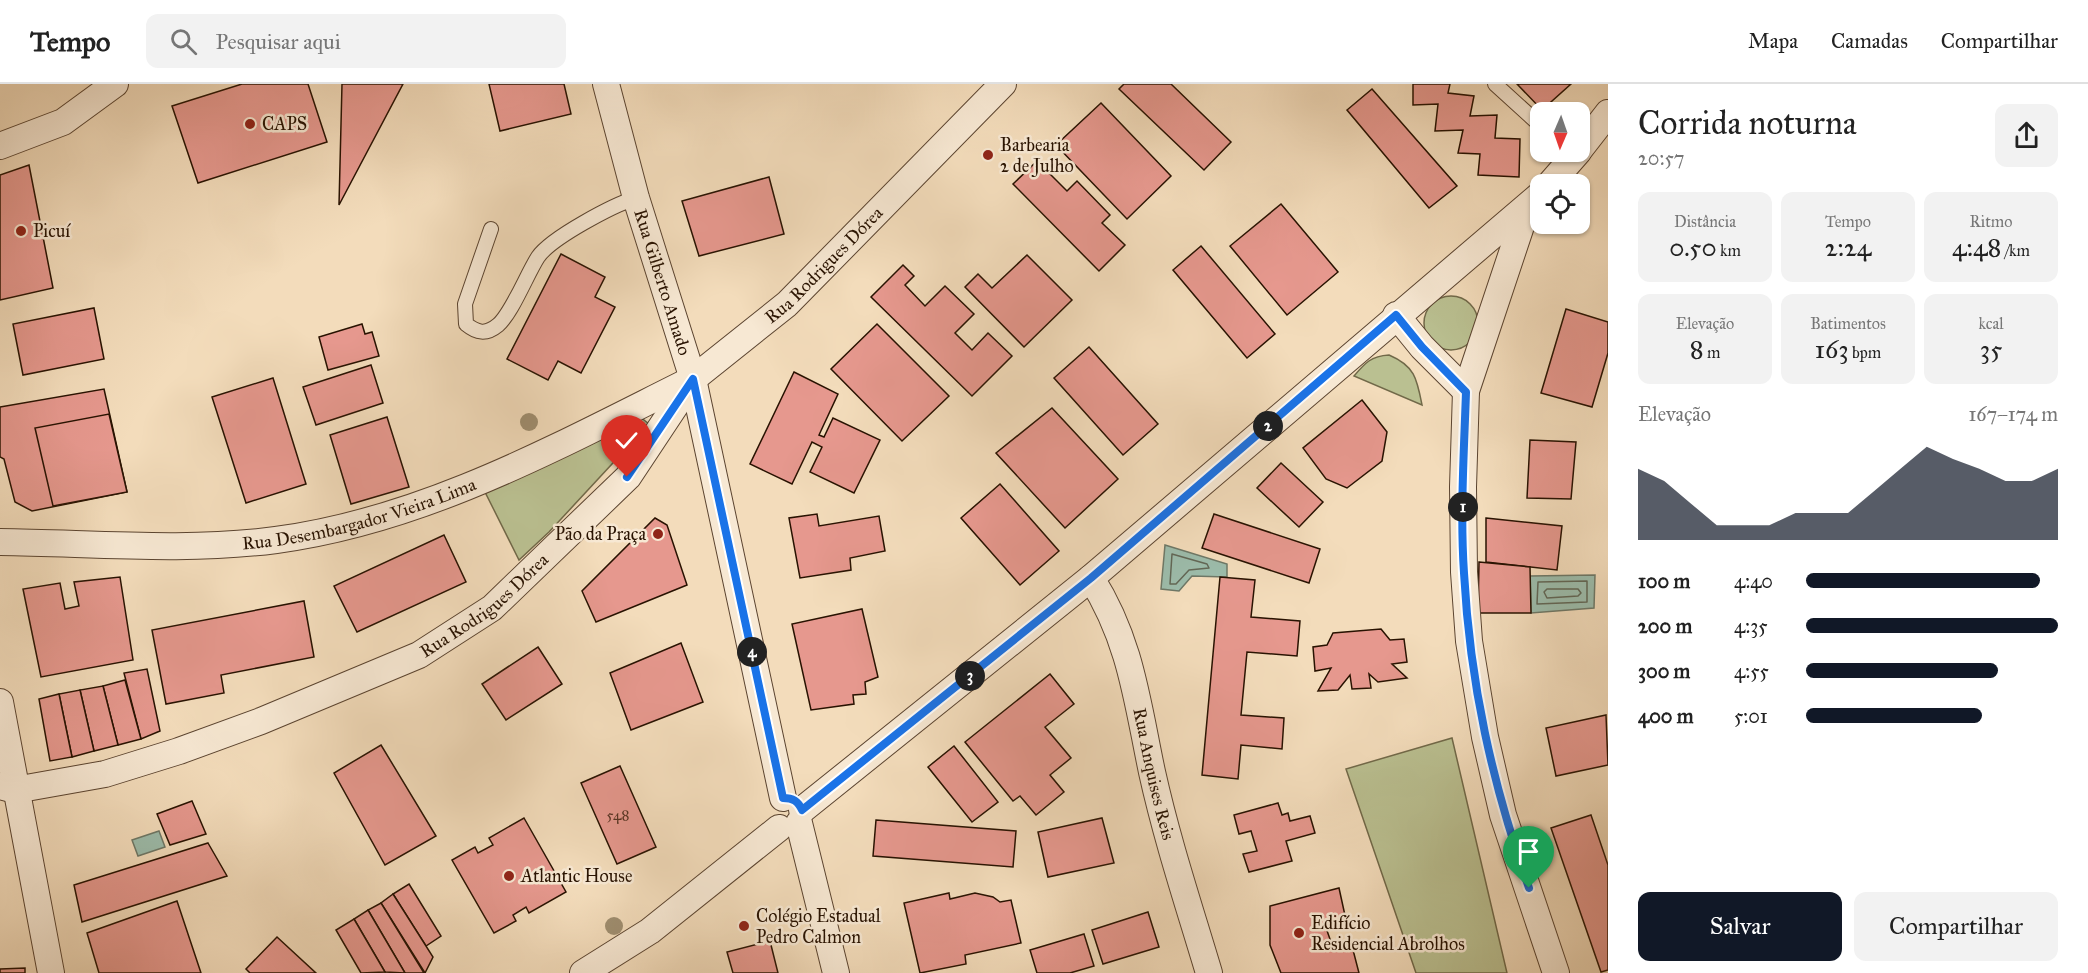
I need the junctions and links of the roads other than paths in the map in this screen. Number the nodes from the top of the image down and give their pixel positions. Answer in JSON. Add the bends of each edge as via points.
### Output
{"nodes":[{"id":1,"x":115,"y":84,"type":"edge"},
{"id":2,"x":606,"y":84,"type":"edge"},
{"id":3,"x":1003,"y":84,"type":"edge"},
{"id":4,"x":1495,"y":84,"type":"edge"},
{"id":5,"x":1608,"y":113,"type":"edge"},
{"id":6,"x":1530,"y":116,"type":"edge"},
{"id":7,"x":1590,"y":135,"type":"edge"},
{"id":8,"x":0,"y":146,"type":"edge"},
{"id":9,"x":1568,"y":162,"type":"edge"},
{"id":10,"x":1558,"y":174,"type":"edge"},
{"id":11,"x":636,"y":198,"type":"junction"},
{"id":12,"x":1530,"y":205,"type":"edge"},
{"id":13,"x":1530,"y":213,"type":"edge"},
{"id":14,"x":490,"y":229,"type":"dead end"},
{"id":15,"x":1396,"y":315,"type":"junction"},
{"id":16,"x":693,"y":379,"type":"junction"},
{"id":17,"x":1466,"y":392,"type":"junction"},
{"id":18,"x":0,"y":542,"type":"edge"},
{"id":19,"x":1091,"y":578,"type":"junction"},
{"id":20,"x":0,"y":702,"type":"edge"},
{"id":21,"x":8,"y":788,"type":"edge"},
{"id":22,"x":791,"y":815,"type":"junction"},
{"id":23,"x":51,"y":973,"type":"edge"},
{"id":24,"x":583,"y":973,"type":"edge"},
{"id":25,"x":836,"y":973,"type":"edge"},
{"id":26,"x":1209,"y":973,"type":"edge"},
{"id":27,"x":1556,"y":973,"type":"edge"}],
"edges":[{"from":1,"to":8,"type":"street","via":[[63,122]]},
{"from":2,"to":11,"type":"street","name":"Rua Gilberto Amado"},
{"from":3,"to":16,"type":"street","name":"Rua Rodrigues Dórea","via":[[787,304]]},
{"from":4,"to":6,"type":"lane"},
{"from":5,"to":7,"type":"street"},
{"from":9,"to":10,"type":"street"},
{"from":11,"to":14,"type":"lane","via":[[622,202],[548,245],[499,324],[485,333],[475,332],[466,324],[465,304]]},
{"from":11,"to":16,"type":"street","name":"Rua Gilberto Amado"},
{"from":12,"to":15,"type":"street"},
{"from":13,"to":17,"type":"street"},
{"from":15,"to":17,"type":"street"},
{"from":15,"to":19,"type":"street"},
{"from":16,"to":18,"type":"street","name":"Rua Desembargador Vieira Lima","via":[[567,442],[424,505],[348,526],[276,540],[212,544]]},
{"from":16,"to":21,"type":"street","name":"Rua Rodrigues Dórea","via":[[627,477],[492,608],[419,655],[179,751],[105,774]]},
{"from":16,"to":22,"type":"street","name":"Rua Gilberto Amado"},
{"from":17,"to":27,"type":"street","via":[[1464,572],[1478,698],[1503,815]]},
{"from":19,"to":22,"type":"street"},
{"from":19,"to":26,"type":"street","name":"Rua Anquises Reis","via":[[1117,623],[1128,656],[1162,810]]},
{"from":20,"to":21,"type":"street"},
{"from":21,"to":23,"type":"street"},
{"from":22,"to":24,"type":"street","via":[[650,931]]},
{"from":22,"to":25,"type":"street","name":"Rua Gilberto Amado"}]}
